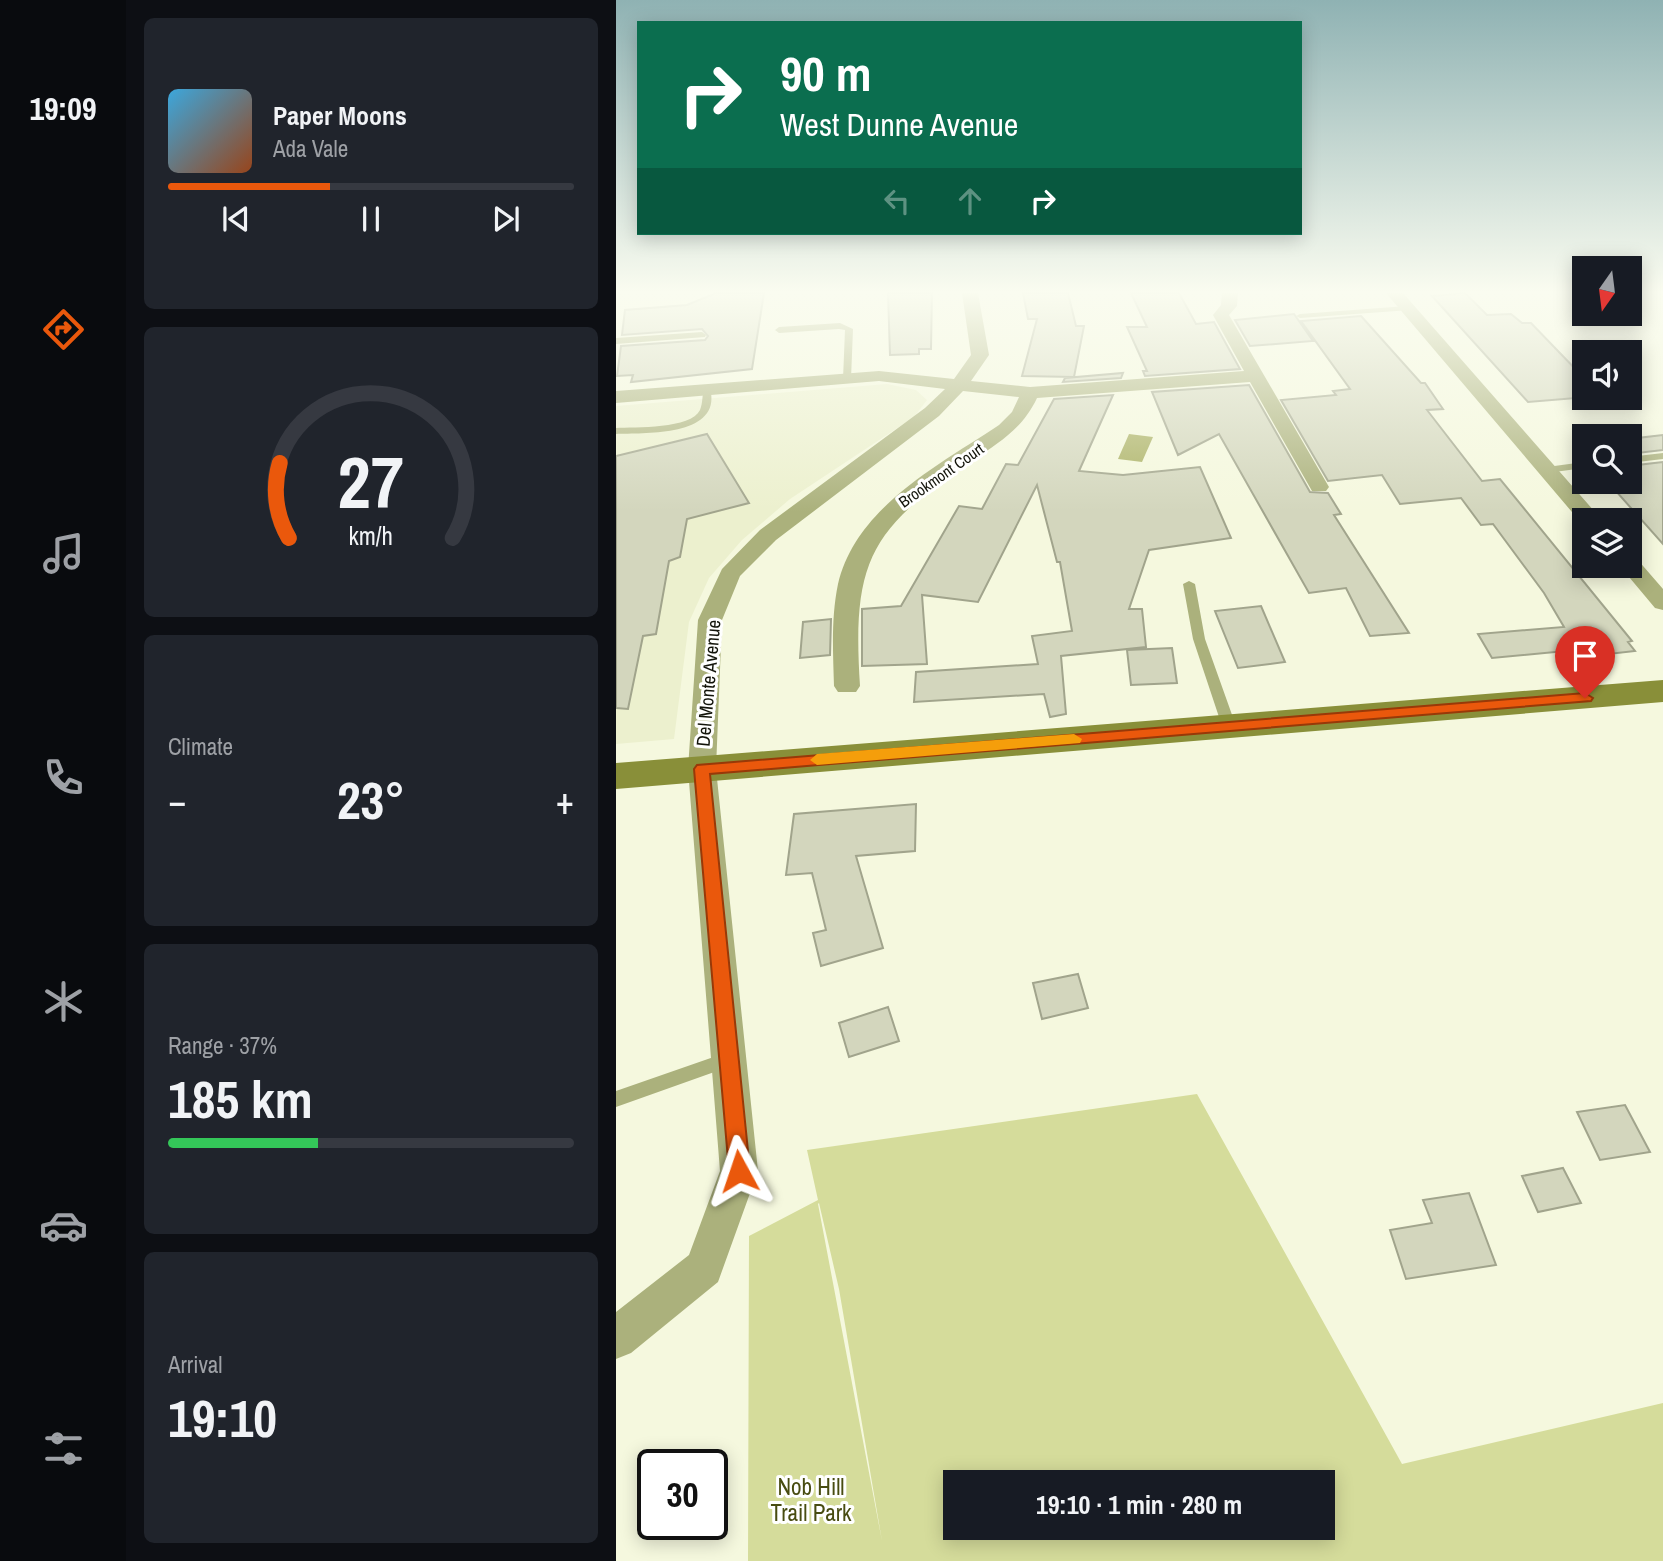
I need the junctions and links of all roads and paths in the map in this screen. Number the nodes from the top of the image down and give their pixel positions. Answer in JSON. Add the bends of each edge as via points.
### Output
{"nodes":[{"id":1,"x":848,"y":366,"type":"edge"},
{"id":2,"x":972,"y":366,"type":"edge"},
{"id":3,"x":1250,"y":366,"type":"edge"},
{"id":4,"x":1456,"y":366,"type":"edge"},
{"id":5,"x":1255,"y":376,"type":"junction"},
{"id":6,"x":847,"y":379,"type":"junction"},
{"id":7,"x":959,"y":385,"type":"junction"},
{"id":8,"x":707,"y":390,"type":"junction"},
{"id":9,"x":1030,"y":393,"type":"junction"},
{"id":10,"x":616,"y":397,"type":"edge"},
{"id":11,"x":616,"y":431,"type":"edge"},
{"id":12,"x":1663,"y":456,"type":"edge"},
{"id":13,"x":1642,"y":458,"type":"edge"},
{"id":14,"x":1572,"y":467,"type":"edge"},
{"id":15,"x":1547,"y":470,"type":"junction"},
{"id":16,"x":1319,"y":487,"type":"dead end"},
{"id":17,"x":1580,"y":508,"type":"edge"},
{"id":18,"x":1641,"y":578,"type":"edge"},
{"id":19,"x":1189,"y":584,"type":"dead end"},
{"id":20,"x":1663,"y":603,"type":"edge"},
{"id":21,"x":847,"y":686,"type":"dead end"},
{"id":22,"x":1663,"y":691,"type":"edge"},
{"id":23,"x":1229,"y":726,"type":"junction"},
{"id":24,"x":702,"y":769,"type":"junction"},
{"id":25,"x":616,"y":776,"type":"edge"},
{"id":26,"x":729,"y":1059,"type":"junction"},
{"id":27,"x":616,"y":1100,"type":"edge"},
{"id":28,"x":616,"y":1338,"type":"edge"}],
"edges":[{"from":1,"to":6,"type":"lane"},
{"from":2,"to":7,"type":"street","name":"Del Monte Avenue"},
{"from":3,"to":5,"type":"street"},
{"from":4,"to":15,"type":"street"},
{"from":5,"to":9,"type":"street"},
{"from":5,"to":16,"type":"street"},
{"from":6,"to":7,"type":"street","via":[[897,377]]},
{"from":6,"to":8,"type":"street"},
{"from":7,"to":9,"type":"street"},
{"from":7,"to":24,"type":"street","name":"Del Monte Avenue","via":[[901,437],[797,510],[730,574],[710,620]]},
{"from":8,"to":10,"type":"street"},
{"from":8,"to":11,"type":"lane","via":[[705,411],[698,420]]},
{"from":9,"to":21,"type":"street","name":"Brookmont Court","via":[[1006,429],[892,509],[872,534],[856,566],[845,614]]},
{"from":12,"to":13,"type":"lane"},
{"from":14,"to":15,"type":"lane"},
{"from":15,"to":17,"type":"street"},
{"from":18,"to":20,"type":"street"},
{"from":19,"to":23,"type":"lane","via":[[1199,639]]},
{"from":22,"to":23,"type":"main road"},
{"from":23,"to":24,"type":"main road"},
{"from":24,"to":25,"type":"main road"},
{"from":24,"to":26,"type":"street","name":"Del Monte Avenue"},
{"from":26,"to":27,"type":"lane"},
{"from":26,"to":28,"type":"street","name":"Del Monte Avenue","via":[[739,1171],[704,1268]]}]}
